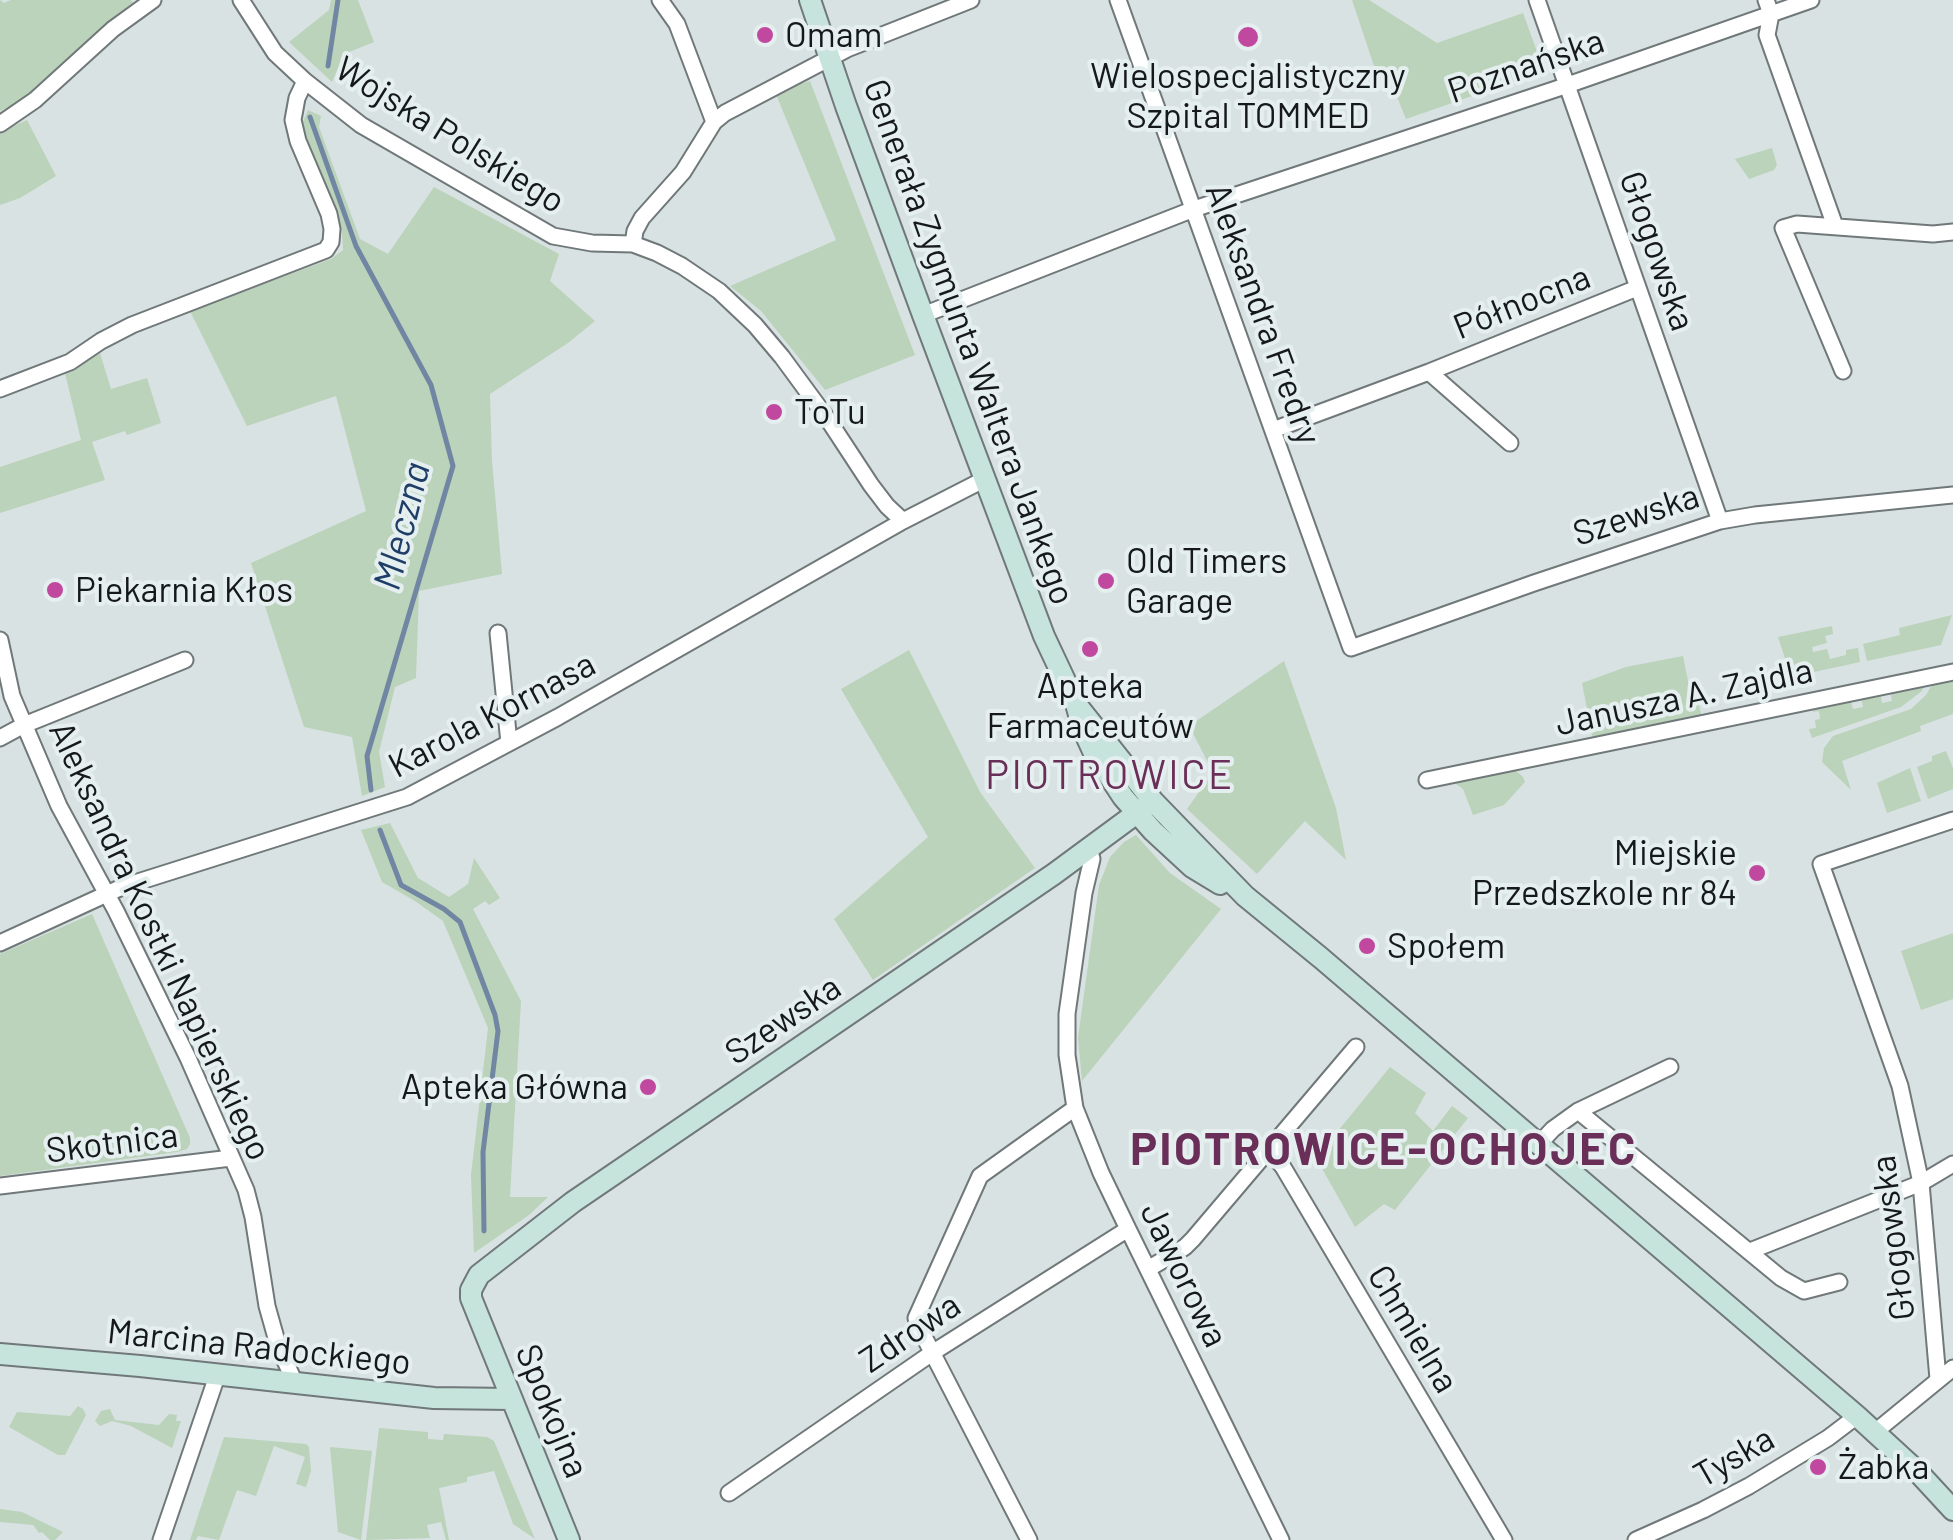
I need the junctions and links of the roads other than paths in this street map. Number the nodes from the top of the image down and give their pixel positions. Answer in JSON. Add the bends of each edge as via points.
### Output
{"nodes":[{"id":1,"x":153,"y":0,"type":"edge"},
{"id":2,"x":241,"y":0,"type":"edge"},
{"id":3,"x":660,"y":0,"type":"edge"},
{"id":4,"x":810,"y":0,"type":"edge"},
{"id":5,"x":971,"y":0,"type":"edge"},
{"id":6,"x":1118,"y":0,"type":"edge"},
{"id":7,"x":1537,"y":0,"type":"edge"},
{"id":8,"x":1811,"y":0,"type":"edge"},
{"id":9,"x":1769,"y":7,"type":"edge"},
{"id":10,"x":830,"y":59,"type":"junction"},
{"id":11,"x":305,"y":81,"type":"junction"},
{"id":12,"x":1567,"y":85,"type":"junction"},
{"id":13,"x":714,"y":122,"type":"junction"},
{"id":14,"x":0,"y":124,"type":"edge"},
{"id":15,"x":1194,"y":209,"type":"junction"},
{"id":16,"x":1834,"y":226,"type":"junction"},
{"id":17,"x":1953,"y":232,"type":"edge"},
{"id":18,"x":633,"y":244,"type":"junction"},
{"id":19,"x":1637,"y":288,"type":"junction"},
{"id":20,"x":923,"y":315,"type":"junction"},
{"id":21,"x":1842,"y":371,"type":"dead end"},
{"id":22,"x":1430,"y":372,"type":"junction"},
{"id":23,"x":0,"y":389,"type":"edge"},
{"id":24,"x":1273,"y":430,"type":"junction"},
{"id":25,"x":1510,"y":443,"type":"dead end"},
{"id":26,"x":985,"y":479,"type":"junction"},
{"id":27,"x":1953,"y":495,"type":"edge"},
{"id":28,"x":903,"y":521,"type":"junction"},
{"id":29,"x":1720,"y":521,"type":"junction"},
{"id":30,"x":498,"y":633,"type":"dead end"},
{"id":31,"x":0,"y":640,"type":"edge"},
{"id":32,"x":1351,"y":648,"type":"joint"},
{"id":33,"x":185,"y":660,"type":"dead end"},
{"id":34,"x":1953,"y":672,"type":"edge"},
{"id":35,"x":24,"y":725,"type":"junction"},
{"id":36,"x":0,"y":738,"type":"edge"},
{"id":37,"x":509,"y":743,"type":"junction"},
{"id":38,"x":1428,"y":780,"type":"dead end"},
{"id":39,"x":1144,"y":807,"type":"junction"},
{"id":40,"x":1953,"y":820,"type":"edge"},
{"id":41,"x":1089,"y":849,"type":"junction"},
{"id":42,"x":107,"y":894,"type":"junction"},
{"id":43,"x":0,"y":943,"type":"edge"},
{"id":44,"x":1356,"y":1048,"type":"dead end"},
{"id":45,"x":1670,"y":1067,"type":"dead end"},
{"id":46,"x":1075,"y":1108,"type":"junction"},
{"id":47,"x":1578,"y":1110,"type":"junction"},
{"id":48,"x":1538,"y":1145,"type":"junction"},
{"id":49,"x":1270,"y":1150,"type":"junction"},
{"id":50,"x":230,"y":1158,"type":"junction"},
{"id":51,"x":1953,"y":1164,"type":"edge"},
{"id":52,"x":1921,"y":1183,"type":"junction"},
{"id":53,"x":0,"y":1186,"type":"edge"},
{"id":54,"x":1128,"y":1229,"type":"junction"},
{"id":55,"x":1750,"y":1252,"type":"junction"},
{"id":56,"x":1148,"y":1269,"type":"junction"},
{"id":57,"x":1839,"y":1282,"type":"dead end"},
{"id":58,"x":474,"y":1308,"type":"joint"},
{"id":59,"x":932,"y":1352,"type":"junction"},
{"id":60,"x":0,"y":1354,"type":"edge"},
{"id":61,"x":1953,"y":1368,"type":"edge"},
{"id":62,"x":217,"y":1376,"type":"junction"},
{"id":63,"x":1938,"y":1379,"type":"junction"},
{"id":64,"x":295,"y":1383,"type":"junction"},
{"id":65,"x":512,"y":1399,"type":"junction"},
{"id":66,"x":1857,"y":1416,"type":"junction"},
{"id":67,"x":1875,"y":1432,"type":"junction"},
{"id":68,"x":729,"y":1493,"type":"dead end"},
{"id":69,"x":1953,"y":1510,"type":"edge"},
{"id":70,"x":162,"y":1540,"type":"edge"},
{"id":71,"x":570,"y":1540,"type":"edge"},
{"id":72,"x":1029,"y":1540,"type":"edge"},
{"id":73,"x":1282,"y":1540,"type":"edge"},
{"id":74,"x":1504,"y":1540,"type":"edge"},
{"id":75,"x":1636,"y":1540,"type":"edge"}],
"edges":[{"from":1,"to":14,"type":"street"},
{"from":2,"to":11,"type":"street","name":"Wojska Polskiego","via":[[276,53]]},
{"from":3,"to":13,"type":"street"},
{"from":4,"to":10,"type":"street","name":"Generała Zygmunta Waltera Jankego"},
{"from":5,"to":10,"type":"street"},
{"from":6,"to":15,"type":"street","name":"Aleksandra Fredry"},
{"from":7,"to":12,"type":"street","name":"Głogowska"},
{"from":8,"to":9,"type":"street","name":"Poznańska"},
{"from":9,"to":12,"type":"street","name":"Poznańska"},
{"from":9,"to":16,"type":"street","via":[[1767,35]]},
{"from":10,"to":13,"type":"street"},
{"from":10,"to":20,"type":"street","name":"Generała Zygmunta Waltera Jankego"},
{"from":11,"to":18,"type":"street","name":"Wojska Polskiego","via":[[361,125],[554,236]]},
{"from":11,"to":23,"type":"street","via":[[293,120],[329,214],[326,250],[132,325],[70,362]]},
{"from":12,"to":15,"type":"street","name":"Poznańska"},
{"from":12,"to":19,"type":"street","name":"Głogowska"},
{"from":13,"to":18,"type":"street","via":[[684,172],[642,218]]},
{"from":15,"to":20,"type":"street","name":"Poznańska"},
{"from":15,"to":24,"type":"street","name":"Aleksandra Fredry"},
{"from":16,"to":17,"type":"street"},
{"from":16,"to":21,"type":"street","via":[[1783,228]]},
{"from":18,"to":28,"type":"street","name":"Wojska Polskiego","via":[[700,277],[746,315]]},
{"from":19,"to":22,"type":"street","name":"Północna"},
{"from":19,"to":29,"type":"street","name":"Głogowska"},
{"from":20,"to":26,"type":"street","name":"Generała Zygmunta Waltera Jankego"},
{"from":22,"to":24,"type":"street","name":"Północna"},
{"from":22,"to":25,"type":"street","name":"Północna"},
{"from":24,"to":32,"type":"street","name":"Aleksandra Fredry"},
{"from":26,"to":28,"type":"street","name":"Karola Kornasa"},
{"from":26,"to":39,"type":"street","name":"Generała Zygmunta Waltera Jankego","via":[[1076,704]]},
{"from":27,"to":29,"type":"street","name":"Szewska"},
{"from":28,"to":37,"type":"street","name":"Karola Kornasa"},
{"from":29,"to":32,"type":"street","name":"Szewska"},
{"from":30,"to":37,"type":"street"},
{"from":31,"to":35,"type":"street","name":"Aleksandra Kostki Napierskiego"},
{"from":33,"to":35,"type":"street"},
{"from":34,"to":38,"type":"street","name":"Janusza A. Zajdla"},
{"from":35,"to":36,"type":"street"},
{"from":35,"to":42,"type":"street","name":"Aleksandra Kostki Napierskiego"},
{"from":37,"to":42,"type":"street","name":"Karola Kornasa","via":[[406,797]]},
{"from":39,"to":41,"type":"street","name":"Szewska"},
{"from":39,"to":48,"type":"street","name":"Generała Zygmunta Waltera Jankego"},
{"from":40,"to":52,"type":"street","name":"Głogowska","via":[[1821,864],[1900,1086]]},
{"from":41,"to":46,"type":"street","name":"Jaworowa","via":[[1067,1014]]},
{"from":41,"to":58,"type":"street","name":"Szewska","via":[[573,1202],[479,1274],[471,1290]]},
{"from":42,"to":43,"type":"street","name":"Karola Kornasa"},
{"from":42,"to":50,"type":"street","name":"Aleksandra Kostki Napierskiego"},
{"from":44,"to":49,"type":"street"},
{"from":45,"to":47,"type":"street"},
{"from":46,"to":54,"type":"street","name":"Jaworowa"},
{"from":46,"to":59,"type":"street","via":[[980,1176],[916,1318]]},
{"from":47,"to":48,"type":"street"},
{"from":47,"to":55,"type":"street"},
{"from":48,"to":66,"type":"street","name":"Generała Zygmunta Waltera Jankego"},
{"from":49,"to":56,"type":"street","via":[[1185,1247]]},
{"from":49,"to":74,"type":"street","name":"Chmielna"},
{"from":50,"to":53,"type":"street","name":"Skotnica"},
{"from":50,"to":64,"type":"street","name":"Aleksandra Kostki Napierskiego","via":[[246,1190],[268,1306]]},
{"from":51,"to":52,"type":"street"},
{"from":52,"to":55,"type":"street"},
{"from":52,"to":63,"type":"street","name":"Głogowska"},
{"from":54,"to":56,"type":"street","name":"Jaworowa"},
{"from":54,"to":59,"type":"street","name":"Zdrowa"},
{"from":55,"to":57,"type":"street","via":[[1804,1291]]},
{"from":56,"to":73,"type":"street","name":"Jaworowa"},
{"from":58,"to":65,"type":"street","name":"Spokojna"},
{"from":59,"to":68,"type":"street","name":"Zdrowa"},
{"from":59,"to":72,"type":"street"},
{"from":60,"to":62,"type":"street","name":"Marcina Radockiego"},
{"from":61,"to":63,"type":"street"},
{"from":62,"to":64,"type":"street","name":"Marcina Radockiego"},
{"from":62,"to":70,"type":"street"},
{"from":63,"to":67,"type":"street"},
{"from":64,"to":65,"type":"street","name":"Marcina Radockiego"},
{"from":65,"to":71,"type":"street","name":"Spokojna"},
{"from":66,"to":67,"type":"street","name":"Generała Zygmunta Waltera Jankego"},
{"from":66,"to":75,"type":"street","name":"Tyska","via":[[1749,1486]]},
{"from":67,"to":69,"type":"street","name":"Generała Zygmunta Waltera Jankego"}]}
